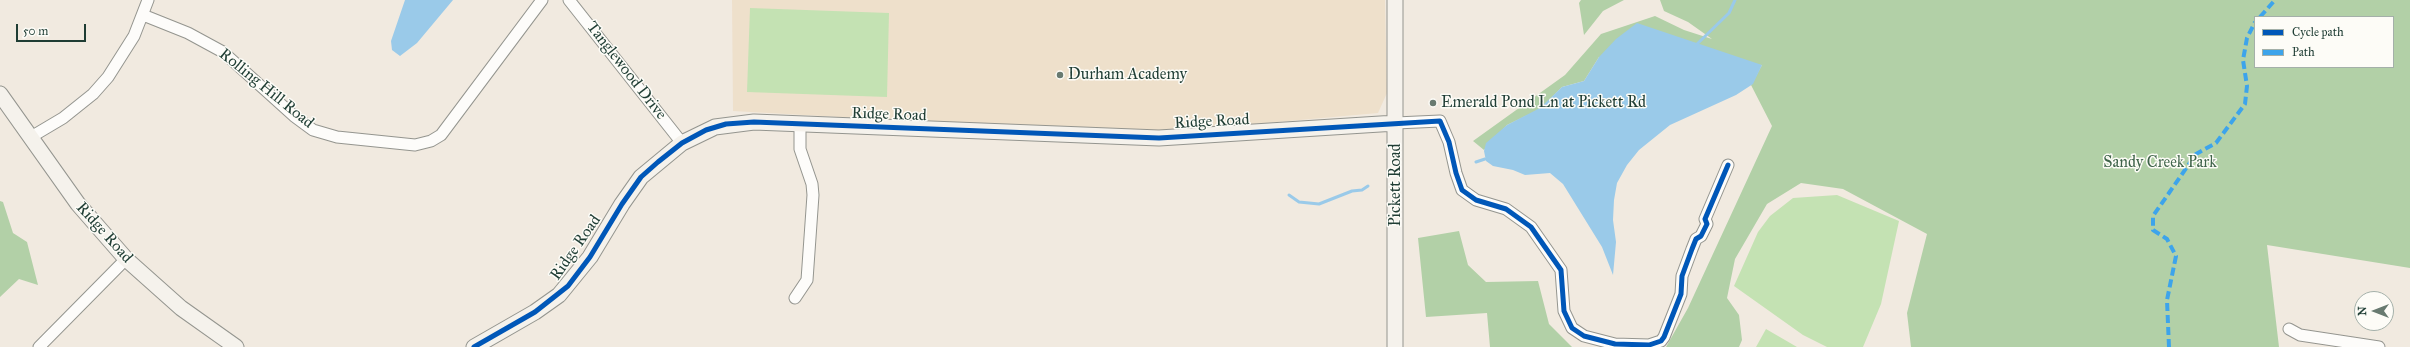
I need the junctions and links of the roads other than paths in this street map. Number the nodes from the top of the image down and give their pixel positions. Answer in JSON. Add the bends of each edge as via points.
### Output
{"nodes":[{"id":1,"x":148,"y":0,"type":"edge"},
{"id":2,"x":542,"y":0,"type":"edge"},
{"id":3,"x":569,"y":0,"type":"edge"},
{"id":4,"x":1395,"y":0,"type":"edge"},
{"id":5,"x":143,"y":15,"type":"junction"},
{"id":6,"x":0,"y":94,"type":"edge"},
{"id":7,"x":1396,"y":123,"type":"junction"},
{"id":8,"x":800,"y":124,"type":"junction"},
{"id":9,"x":31,"y":137,"type":"junction"},
{"id":10,"x":682,"y":143,"type":"junction"},
{"id":11,"x":1728,"y":165,"type":"dead end"},
{"id":12,"x":126,"y":259,"type":"junction"},
{"id":13,"x":795,"y":298,"type":"dead end"},
{"id":14,"x":2289,"y":328,"type":"dead end"},
{"id":15,"x":2362,"y":346,"type":"edge"},
{"id":16,"x":39,"y":347,"type":"edge"},
{"id":17,"x":236,"y":347,"type":"edge"},
{"id":18,"x":474,"y":347,"type":"edge"},
{"id":19,"x":1395,"y":347,"type":"edge"},
{"id":20,"x":2379,"y":347,"type":"edge"}],
"edges":[{"from":1,"to":5,"type":"street"},
{"from":2,"to":5,"type":"street","name":"Rolling Hill Road","via":[[441,135],[431,141],[415,145],[337,137],[313,130],[223,52],[188,33]]},
{"from":3,"to":10,"type":"street","name":"Tanglewood Drive"},
{"from":4,"to":7,"type":"street","name":"Pickett Road"},
{"from":5,"to":9,"type":"street","via":[[124,54],[93,94],[63,118]]},
{"from":6,"to":9,"type":"street","name":"Ridge Road"},
{"from":7,"to":8,"type":"street","name":"Ridge Road","via":[[1159,138]]},
{"from":7,"to":11,"type":"street","via":[[1440,121],[1449,142],[1462,190],[1476,200],[1506,209],[1527,224],[1561,270],[1564,311],[1572,328],[1584,336],[1614,344],[1649,344],[1661,341],[1664,337],[1681,294],[1682,276],[1696,238],[1701,236],[1707,224],[1705,219]]},
{"from":7,"to":19,"type":"street","name":"Pickett Road"},
{"from":8,"to":10,"type":"street","name":"Ridge Road","via":[[726,124],[706,130]]},
{"from":8,"to":13,"type":"street","via":[[800,149],[812,184],[813,195],[807,280]]},
{"from":9,"to":12,"type":"street","name":"Ridge Road","via":[[78,204]]},
{"from":10,"to":18,"type":"street","name":"Ridge Road","via":[[641,177],[568,286],[535,312]]},
{"from":12,"to":16,"type":"street"},
{"from":12,"to":17,"type":"street","name":"Ridge Road","via":[[181,308]]},
{"from":14,"to":15,"type":"street","via":[[2300,335]]},
{"from":15,"to":20,"type":"street"}]}
